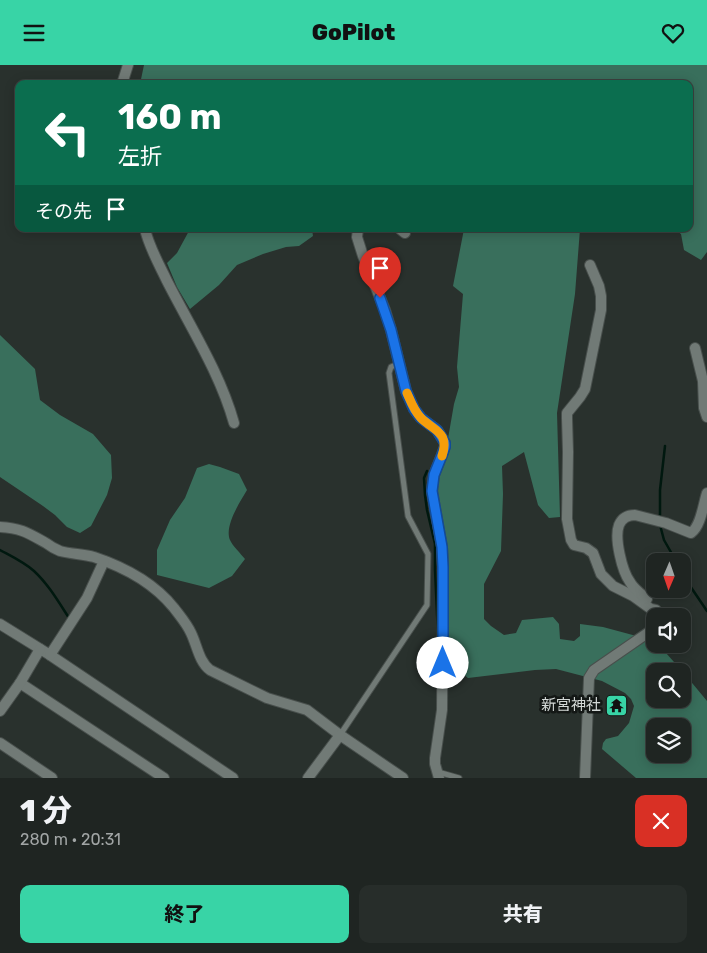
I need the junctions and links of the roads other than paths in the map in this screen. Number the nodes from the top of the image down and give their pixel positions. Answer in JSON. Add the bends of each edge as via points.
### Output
{"nodes":[{"id":1,"x":128,"y":65,"type":"edge"},
{"id":2,"x":123,"y":80,"type":"edge"},
{"id":3,"x":145,"y":232,"type":"edge"},
{"id":4,"x":358,"y":232,"type":"edge"},
{"id":5,"x":590,"y":265,"type":"dead end"},
{"id":6,"x":695,"y":348,"type":"dead end"},
{"id":7,"x":400,"y":363,"type":"junction"},
{"id":8,"x":707,"y":417,"type":"edge"},
{"id":9,"x":234,"y":423,"type":"dead end"},
{"id":10,"x":707,"y":493,"type":"edge"},
{"id":11,"x":0,"y":527,"type":"edge"},
{"id":12,"x":104,"y":561,"type":"junction"},
{"id":13,"x":650,"y":608,"type":"edge"},
{"id":14,"x":653,"y":608,"type":"edge"},
{"id":15,"x":0,"y":623,"type":"edge"},
{"id":16,"x":646,"y":634,"type":"edge"},
{"id":17,"x":40,"y":649,"type":"junction"},
{"id":18,"x":50,"y":655,"type":"junction"},
{"id":19,"x":20,"y":683,"type":"junction"},
{"id":20,"x":0,"y":711,"type":"edge"},
{"id":21,"x":340,"y":735,"type":"junction"},
{"id":22,"x":0,"y":743,"type":"edge"},
{"id":23,"x":438,"y":775,"type":"edge"},
{"id":24,"x":52,"y":778,"type":"edge"},
{"id":25,"x":164,"y":778,"type":"edge"},
{"id":26,"x":233,"y":778,"type":"edge"},
{"id":27,"x":308,"y":778,"type":"edge"},
{"id":28,"x":403,"y":778,"type":"edge"},
{"id":29,"x":459,"y":778,"type":"edge"},
{"id":30,"x":585,"y":778,"type":"edge"}],
"edges":[{"from":1,"to":2,"type":"street"},
{"from":3,"to":9,"type":"street","via":[[158,264],[218,378]]},
{"from":4,"to":7,"type":"street"},
{"from":5,"to":13,"type":"street","via":[[599,286],[601,310],[585,389],[567,413],[567,519],[574,545],[593,553],[606,580]]},
{"from":6,"to":8,"type":"street"},
{"from":7,"to":21,"type":"lane","via":[[390,367],[389,373],[408,515],[428,554],[427,605]]},
{"from":7,"to":23,"type":"street","via":[[414,409],[437,430],[445,443],[432,491],[443,567],[442,710],[435,758]]},
{"from":10,"to":14,"type":"street","via":[[694,532],[635,515],[625,517],[619,525],[621,557],[630,583]]},
{"from":11,"to":12,"type":"street","via":[[20,529],[59,551]]},
{"from":12,"to":18,"type":"street","via":[[87,598]]},
{"from":12,"to":21,"type":"street","via":[[149,583],[172,605],[186,623],[202,660],[210,670],[267,698],[307,710]]},
{"from":15,"to":17,"type":"street"},
{"from":16,"to":30,"type":"street","via":[[594,670],[588,678]]},
{"from":17,"to":18,"type":"street"},
{"from":17,"to":19,"type":"street"},
{"from":18,"to":26,"type":"street"},
{"from":19,"to":20,"type":"street"},
{"from":19,"to":25,"type":"street"},
{"from":21,"to":27,"type":"street"},
{"from":21,"to":28,"type":"street"},
{"from":22,"to":24,"type":"street"},
{"from":23,"to":29,"type":"lane"}]}
